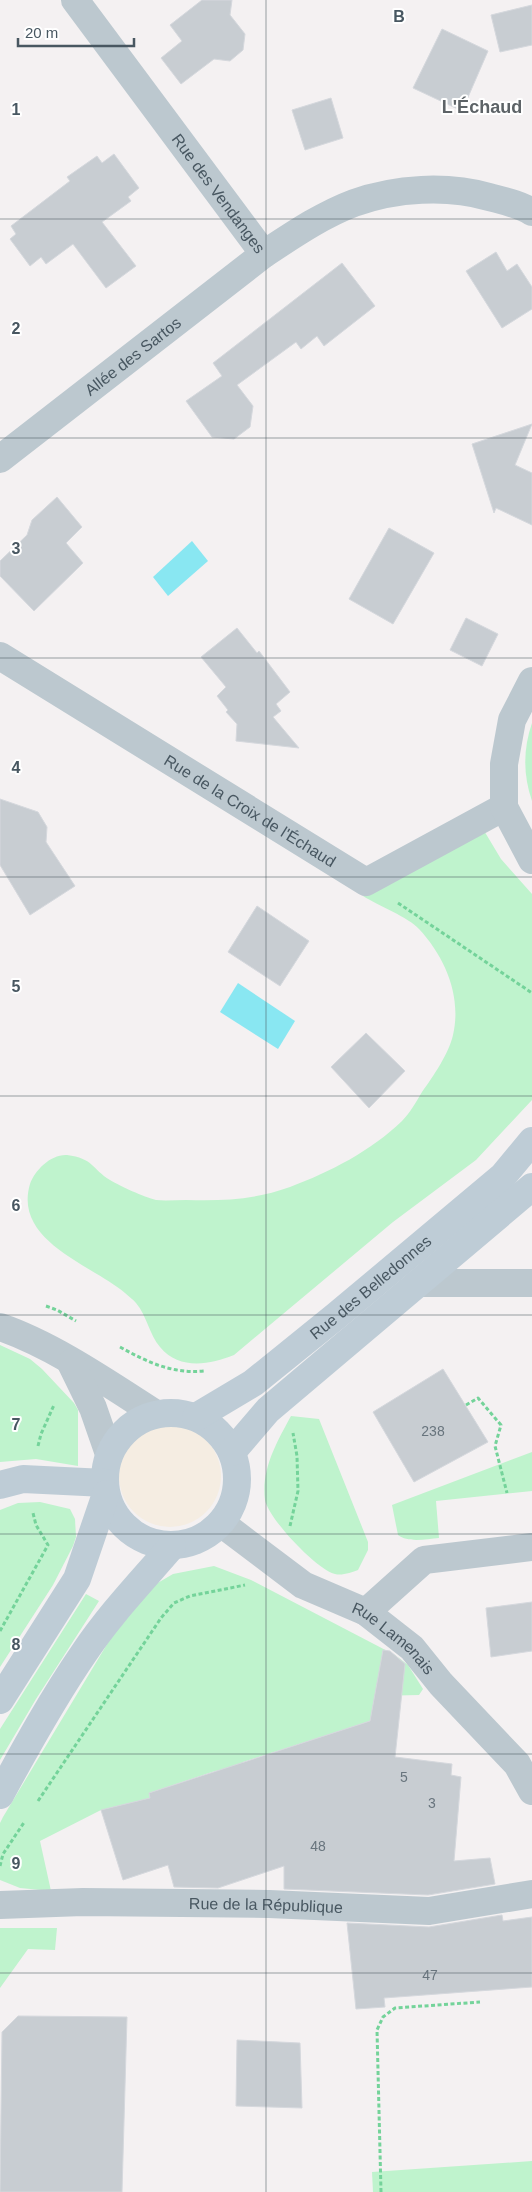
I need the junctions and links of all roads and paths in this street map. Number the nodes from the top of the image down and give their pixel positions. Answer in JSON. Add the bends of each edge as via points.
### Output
{"nodes":[{"id":1,"x":75,"y":0,"type":"edge"},
{"id":2,"x":532,"y":212,"type":"edge"},
{"id":3,"x":264,"y":254,"type":"junction"},
{"id":4,"x":0,"y":460,"type":"edge"},
{"id":5,"x":0,"y":656,"type":"edge"},
{"id":6,"x":532,"y":681,"type":"edge"},
{"id":7,"x":504,"y":807,"type":"junction"},
{"id":8,"x":532,"y":859,"type":"edge"},
{"id":9,"x":366,"y":882,"type":"junction"},
{"id":10,"x":532,"y":993,"type":"edge"},
{"id":11,"x":532,"y":1141,"type":"edge"},
{"id":12,"x":532,"y":1188,"type":"edge"},
{"id":13,"x":419,"y":1283,"type":"junction"},
{"id":14,"x":532,"y":1283,"type":"edge"},
{"id":15,"x":38,"y":1304,"type":"dead end"},
{"id":16,"x":80,"y":1324,"type":"dead end"},
{"id":17,"x":0,"y":1327,"type":"edge"},
{"id":18,"x":117,"y":1346,"type":"dead end"},
{"id":19,"x":71,"y":1363,"type":"junction"},
{"id":20,"x":213,"y":1370,"type":"dead end"},
{"id":21,"x":57,"y":1401,"type":"dead end"},
{"id":22,"x":466,"y":1405,"type":"dead end"},
{"id":23,"x":156,"y":1414,"type":"junction"},
{"id":24,"x":196,"y":1417,"type":"junction"},
{"id":25,"x":292,"y":1431,"type":"dead end"},
{"id":26,"x":38,"y":1450,"type":"dead end"},
{"id":27,"x":232,"y":1452,"type":"junction"},
{"id":28,"x":109,"y":1454,"type":"junction"},
{"id":29,"x":0,"y":1485,"type":"edge"},
{"id":30,"x":105,"y":1489,"type":"junction"},
{"id":31,"x":507,"y":1493,"type":"dead end"},
{"id":32,"x":32,"y":1511,"type":"dead end"},
{"id":33,"x":221,"y":1523,"type":"junction"},
{"id":34,"x":290,"y":1526,"type":"dead end"},
{"id":35,"x":172,"y":1546,"type":"junction"},
{"id":36,"x":532,"y":1547,"type":"edge"},
{"id":37,"x":248,"y":1584,"type":"dead end"},
{"id":38,"x":366,"y":1612,"type":"junction"},
{"id":39,"x":0,"y":1631,"type":"edge"},
{"id":40,"x":0,"y":1700,"type":"edge"},
{"id":41,"x":532,"y":1791,"type":"edge"},
{"id":42,"x":0,"y":1795,"type":"edge"},
{"id":43,"x":36,"y":1805,"type":"dead end"},
{"id":44,"x":30,"y":1814,"type":"dead end"},
{"id":45,"x":0,"y":1866,"type":"edge"},
{"id":46,"x":532,"y":1894,"type":"edge"},
{"id":47,"x":0,"y":1905,"type":"edge"},
{"id":48,"x":480,"y":2002,"type":"dead end"},
{"id":49,"x":381,"y":2192,"type":"edge"}],
"edges":[{"from":1,"to":3,"type":"street","name":"Rue des Vendanges"},
{"from":2,"to":3,"type":"street","name":"Rue des Vendanges","via":[[467,190],[404,191],[354,203],[308,225]]},
{"from":3,"to":4,"type":"street","name":"Allée des Sartos"},
{"from":5,"to":9,"type":"street","name":"Rue de la Croix de l'Échaud"},
{"from":6,"to":7,"type":"street","via":[[512,720],[504,764]]},
{"from":7,"to":8,"type":"street"},
{"from":7,"to":9,"type":"street"},
{"from":9,"to":10,"type":"path"},
{"from":11,"to":24,"type":"main road","name":"Rue des Belledonnes","via":[[503,1176],[336,1316],[253,1383]]},
{"from":12,"to":13,"type":"main road","name":"Rue des Belledonnes"},
{"from":13,"to":14,"type":"street"},
{"from":13,"to":27,"type":"main road","name":"Rue des Belledonnes","via":[[268,1410]]},
{"from":15,"to":16,"type":"path","via":[[57,1310]]},
{"from":17,"to":19,"type":"street","via":[[28,1337]]},
{"from":18,"to":20,"type":"path","via":[[162,1368],[188,1372]]},
{"from":19,"to":23,"type":"street"},
{"from":19,"to":28,"type":"street","via":[[93,1408]]},
{"from":21,"to":26,"type":"path","via":[[41,1434]]},
{"from":22,"to":31,"type":"path","via":[[478,1398],[501,1425],[495,1446]]},
{"from":23,"to":24,"type":"main road","via":[[176,1412]]},
{"from":23,"to":28,"type":"main road","via":[[137,1422],[121,1436]]},
{"from":24,"to":27,"type":"main road","via":[[220,1434]]},
{"from":25,"to":34,"type":"path","via":[[298,1491]]},
{"from":27,"to":33,"type":"main road","via":[[237,1471],[236,1489],[231,1507]]},
{"from":28,"to":30,"type":"main road"},
{"from":29,"to":30,"type":"main road","via":[[23,1479]]},
{"from":30,"to":35,"type":"main road","via":[[114,1515],[130,1532],[149,1542]]},
{"from":30,"to":40,"type":"main road","via":[[77,1579]]},
{"from":32,"to":39,"type":"path","via":[[36,1526],[48,1545]]},
{"from":33,"to":35,"type":"main road","via":[[190,1543]]},
{"from":33,"to":38,"type":"street","name":"Rue Lamenais","via":[[303,1585]]},
{"from":35,"to":42,"type":"main road","via":[[84,1652]]},
{"from":36,"to":38,"type":"street","via":[[424,1560]]},
{"from":37,"to":43,"type":"path","via":[[190,1596],[174,1603]]},
{"from":38,"to":41,"type":"street","name":"Rue Lamenais","via":[[412,1648],[441,1684],[517,1764]]},
{"from":44,"to":45,"type":"path","via":[[3,1854]]},
{"from":46,"to":47,"type":"street","name":"Rue de la République","via":[[428,1911],[269,1904],[83,1902]]},
{"from":48,"to":49,"type":"path","via":[[395,2008],[377,2030]]}]}
